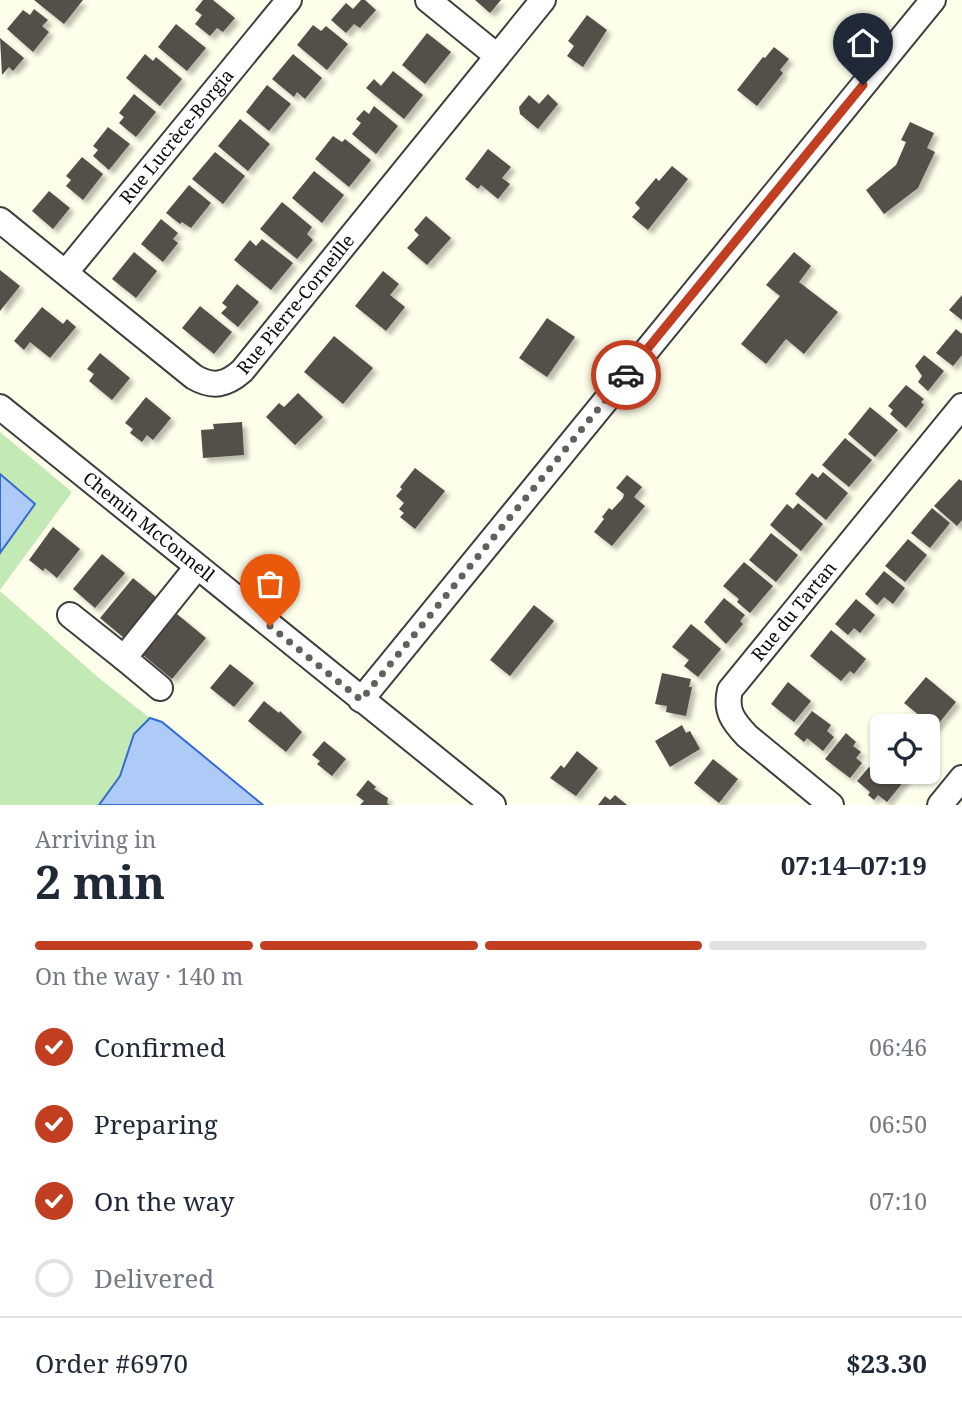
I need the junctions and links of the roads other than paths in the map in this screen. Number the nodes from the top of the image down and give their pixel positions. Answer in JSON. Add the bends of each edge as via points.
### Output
{"nodes":[{"id":1,"x":289,"y":0,"type":"edge"},
{"id":2,"x":428,"y":0,"type":"edge"},
{"id":3,"x":543,"y":0,"type":"edge"},
{"id":4,"x":933,"y":0,"type":"edge"},
{"id":5,"x":496,"y":56,"type":"junction"},
{"id":6,"x":0,"y":220,"type":"edge"},
{"id":7,"x":66,"y":272,"type":"junction"},
{"id":8,"x":962,"y":406,"type":"edge"},
{"id":9,"x":0,"y":407,"type":"edge"},
{"id":10,"x":198,"y":567,"type":"junction"},
{"id":11,"x":70,"y":615,"type":"dead end"},
{"id":12,"x":124,"y":659,"type":"junction"},
{"id":13,"x":160,"y":688,"type":"dead end"},
{"id":14,"x":361,"y":700,"type":"junction"},
{"id":15,"x":962,"y":778,"type":"edge"},
{"id":16,"x":493,"y":805,"type":"edge"},
{"id":17,"x":831,"y":805,"type":"edge"},
{"id":18,"x":940,"y":805,"type":"edge"}],
"edges":[{"from":1,"to":7,"type":"street","name":"Rue Lucrèce-Borgia"},
{"from":2,"to":5,"type":"street"},
{"from":3,"to":5,"type":"street","name":"Rue Pierre-Corneille"},
{"from":4,"to":14,"type":"street"},
{"from":5,"to":7,"type":"street","name":"Rue Pierre-Corneille","via":[[231,381],[206,384],[194,377]]},
{"from":6,"to":7,"type":"street","name":"Rue Pierre-Corneille"},
{"from":8,"to":17,"type":"street","name":"Rue du Tartan","via":[[730,690],[729,712],[734,722]]},
{"from":9,"to":10,"type":"street","name":"Chemin McConnell"},
{"from":10,"to":12,"type":"street"},
{"from":10,"to":14,"type":"street","name":"Chemin McConnell"},
{"from":11,"to":12,"type":"street"},
{"from":12,"to":13,"type":"street"},
{"from":14,"to":16,"type":"street","name":"Chemin McConnell"},
{"from":15,"to":18,"type":"street"}]}
